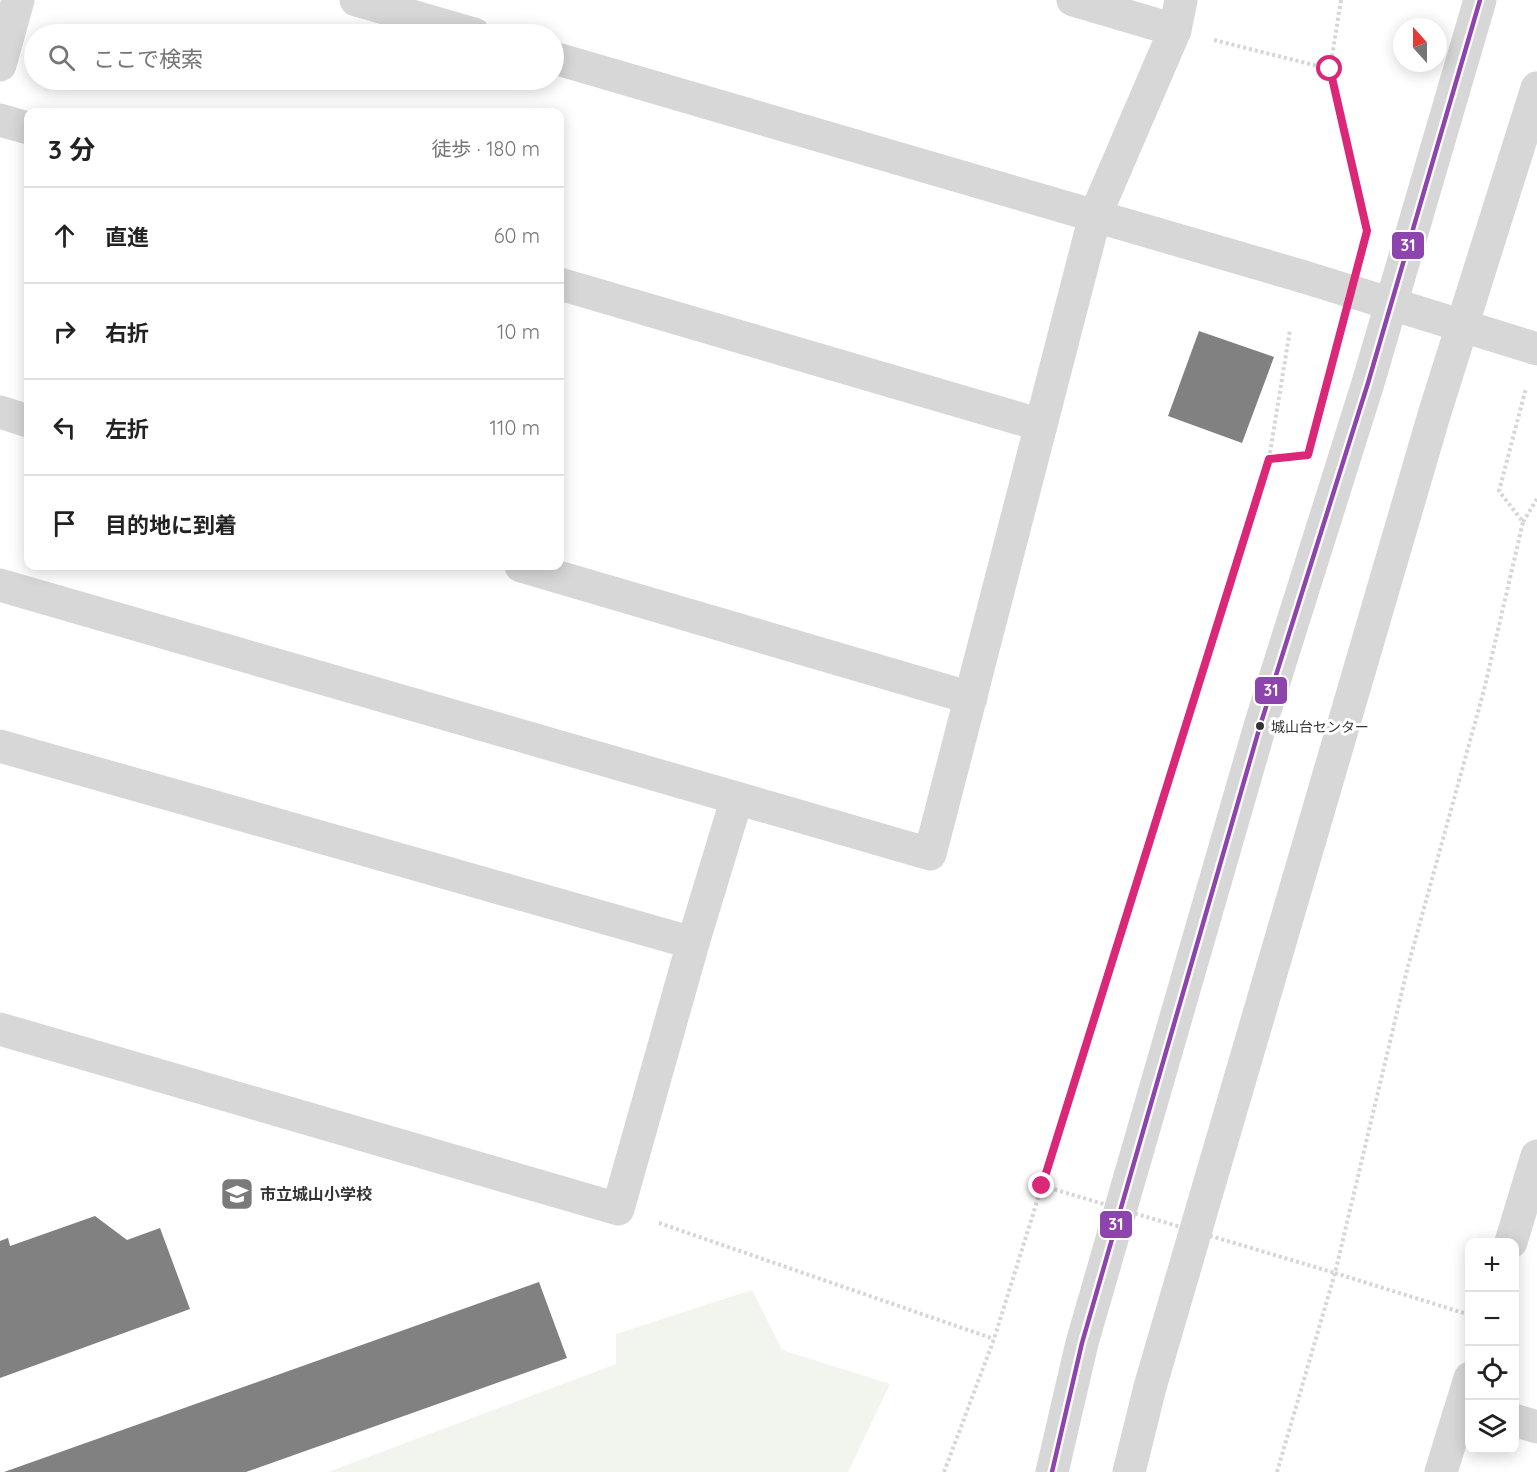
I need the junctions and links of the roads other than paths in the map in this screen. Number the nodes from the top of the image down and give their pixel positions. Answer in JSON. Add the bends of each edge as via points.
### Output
{"nodes":[{"id":1,"x":18,"y":0,"type":"edge"},
{"id":2,"x":356,"y":0,"type":"edge"},
{"id":3,"x":1073,"y":0,"type":"edge"},
{"id":4,"x":1480,"y":0,"type":"edge"},
{"id":5,"x":1178,"y":15,"type":"edge"},
{"id":6,"x":439,"y":24,"type":"edge"},
{"id":7,"x":564,"y":61,"type":"edge"},
{"id":8,"x":0,"y":65,"type":"edge"},
{"id":9,"x":1537,"y":88,"type":"edge"},
{"id":10,"x":0,"y":120,"type":"edge"},
{"id":11,"x":24,"y":128,"type":"edge"},
{"id":12,"x":1095,"y":216,"type":"junction"},
{"id":13,"x":564,"y":285,"type":"edge"},
{"id":14,"x":1533,"y":364,"type":"edge"},
{"id":15,"x":0,"y":412,"type":"edge"},
{"id":16,"x":24,"y":420,"type":"edge"},
{"id":17,"x":1041,"y":425,"type":"junction"},
{"id":18,"x":535,"y":570,"type":"edge"},
{"id":19,"x":0,"y":585,"type":"edge"},
{"id":20,"x":971,"y":698,"type":"junction"},
{"id":21,"x":0,"y":746,"type":"edge"},
{"id":22,"x":737,"y":798,"type":"junction"},
{"id":23,"x":693,"y":943,"type":"junction"},
{"id":24,"x":0,"y":1029,"type":"edge"},
{"id":25,"x":1537,"y":1156,"type":"edge"},
{"id":26,"x":1511,"y":1238,"type":"edge"},
{"id":27,"x":1466,"y":1400,"type":"edge"},
{"id":28,"x":1519,"y":1421,"type":"edge"},
{"id":29,"x":1537,"y":1427,"type":"edge"},
{"id":30,"x":1052,"y":1472,"type":"edge"},
{"id":31,"x":1129,"y":1472,"type":"edge"},
{"id":32,"x":1441,"y":1472,"type":"edge"}],
"edges":[{"from":1,"to":8,"type":"street"},
{"from":2,"to":6,"type":"street"},
{"from":3,"to":5,"type":"street"},
{"from":4,"to":30,"type":"street","via":[[1368,383],[1260,726],[1082,1343]]},
{"from":5,"to":12,"type":"street"},
{"from":7,"to":12,"type":"street"},
{"from":9,"to":31,"type":"street","via":[[1427,438],[1150,1387]]},
{"from":10,"to":11,"type":"street"},
{"from":12,"to":14,"type":"street","bridge":true,"via":[[1301,276]]},
{"from":12,"to":17,"type":"street"},
{"from":13,"to":17,"type":"street"},
{"from":15,"to":16,"type":"street"},
{"from":17,"to":20,"type":"street"},
{"from":18,"to":20,"type":"street"},
{"from":19,"to":22,"type":"street"},
{"from":20,"to":22,"type":"street","via":[[930,854]]},
{"from":21,"to":23,"type":"street"},
{"from":22,"to":23,"type":"street"},
{"from":23,"to":24,"type":"street","via":[[618,1209]]},
{"from":25,"to":26,"type":"street"},
{"from":27,"to":32,"type":"street"},
{"from":28,"to":29,"type":"street"}]}
